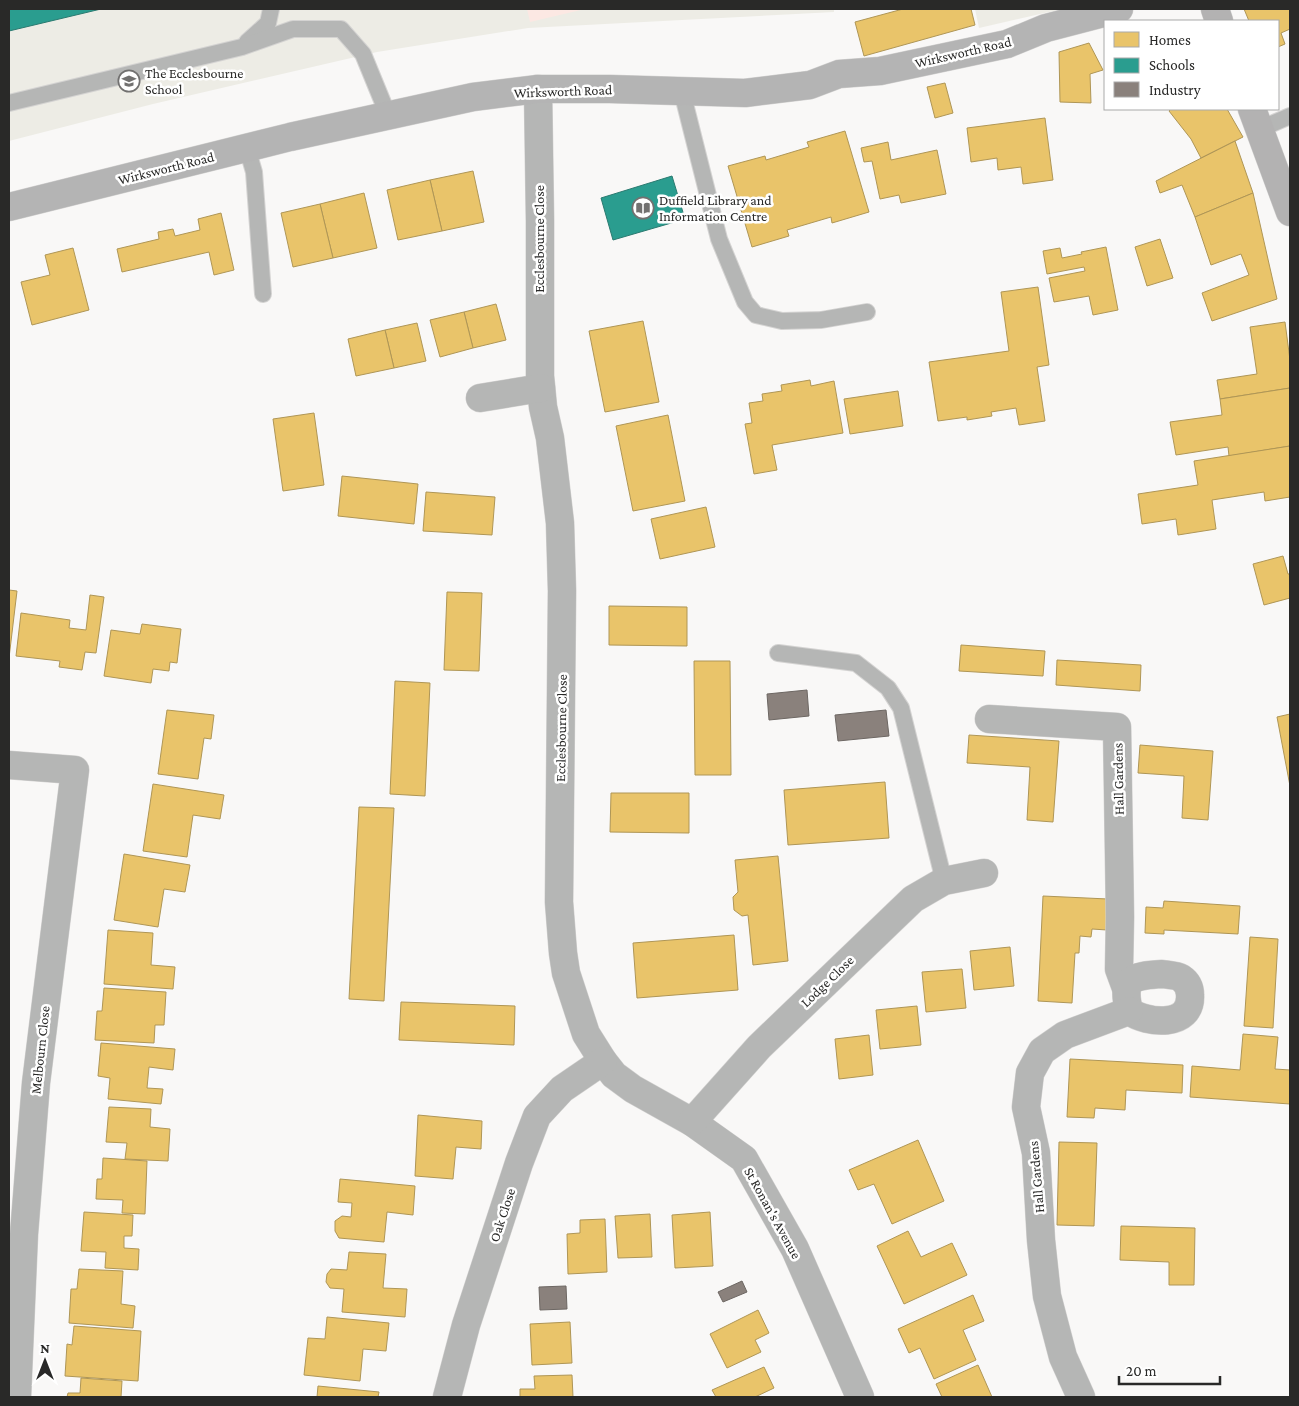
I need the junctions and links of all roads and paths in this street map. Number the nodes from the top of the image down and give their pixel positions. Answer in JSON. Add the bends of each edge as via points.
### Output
{"nodes":[{"id":1,"x":272,"y":9,"type":"edge"},
{"id":2,"x":1119,"y":9,"type":"edge"},
{"id":3,"x":242,"y":47,"type":"junction"},
{"id":4,"x":538,"y":89,"type":"junction"},
{"id":5,"x":682,"y":92,"type":"junction"},
{"id":6,"x":9,"y":103,"type":"edge"},
{"id":7,"x":388,"y":115,"type":"junction"},
{"id":8,"x":1290,"y":116,"type":"edge"},
{"id":9,"x":1256,"y":119,"type":"edge"},
{"id":10,"x":247,"y":148,"type":"junction"},
{"id":11,"x":9,"y":207,"type":"edge"},
{"id":12,"x":1290,"y":212,"type":"edge"},
{"id":13,"x":262,"y":294,"type":"dead end"},
{"id":14,"x":867,"y":312,"type":"dead end"},
{"id":15,"x":541,"y":388,"type":"junction"},
{"id":16,"x":480,"y":398,"type":"dead end"},
{"id":17,"x":778,"y":653,"type":"dead end"},
{"id":18,"x":989,"y":719,"type":"dead end"},
{"id":19,"x":9,"y":765,"type":"edge"},
{"id":20,"x":984,"y":873,"type":"dead end"},
{"id":21,"x":944,"y":881,"type":"junction"},
{"id":22,"x":603,"y":1061,"type":"junction"},
{"id":23,"x":692,"y":1122,"type":"junction"},
{"id":24,"x":17,"y":1397,"type":"edge"},
{"id":25,"x":447,"y":1397,"type":"edge"},
{"id":26,"x":860,"y":1397,"type":"edge"},
{"id":27,"x":1082,"y":1397,"type":"edge"}],
"edges":[{"from":1,"to":3,"type":"lane","via":[[268,23]]},
{"from":2,"to":5,"type":"street","name":"Wirksworth Road","via":[[1046,28],[1007,44],[880,71],[838,74],[810,85],[745,93]]},
{"from":3,"to":6,"type":"lane"},
{"from":3,"to":7,"type":"lane","via":[[293,29],[341,29],[362,54]]},
{"from":4,"to":5,"type":"street","name":"Wirksworth Road"},
{"from":4,"to":7,"type":"street","name":"Wirksworth Road","via":[[473,97]]},
{"from":4,"to":15,"type":"street","name":"Ecclesbourne Close"},
{"from":5,"to":14,"type":"lane","via":[[719,239],[745,302],[756,315],[782,321],[821,320]]},
{"from":7,"to":10,"type":"street","name":"Wirksworth Road"},
{"from":8,"to":9,"type":"lane"},
{"from":9,"to":12,"type":"highway"},
{"from":10,"to":11,"type":"street","name":"Wirksworth Road"},
{"from":10,"to":13,"type":"lane","via":[[254,172]]},
{"from":15,"to":16,"type":"street"},
{"from":15,"to":22,"type":"street","name":"Ecclesbourne Close","via":[[560,523],[560,924],[566,973],[574,1003],[586,1034]]},
{"from":17,"to":21,"type":"lane","via":[[856,663],[888,688],[901,708]]},
{"from":18,"to":27,"type":"street","name":"Hall Gardens","via":[[1117,727],[1119,969],[1127,999],[1042,1050],[1030,1073],[1026,1107],[1036,1153],[1047,1296],[1063,1357]]},
{"from":19,"to":24,"type":"street","name":"Melbourn Close","via":[[75,770],[36,1083],[24,1234]]},
{"from":20,"to":21,"type":"street","name":"Lodge Close"},
{"from":21,"to":23,"type":"street","name":"Lodge Close","via":[[913,899],[758,1047]]},
{"from":22,"to":23,"type":"street","name":"St Ronan's Avenue","via":[[614,1075],[633,1089]]},
{"from":22,"to":25,"type":"street","name":"Oak Close","via":[[562,1089],[538,1116],[519,1163],[466,1325]]},
{"from":23,"to":26,"type":"street","name":"St Ronan's Avenue","via":[[744,1159],[796,1249]]}]}
